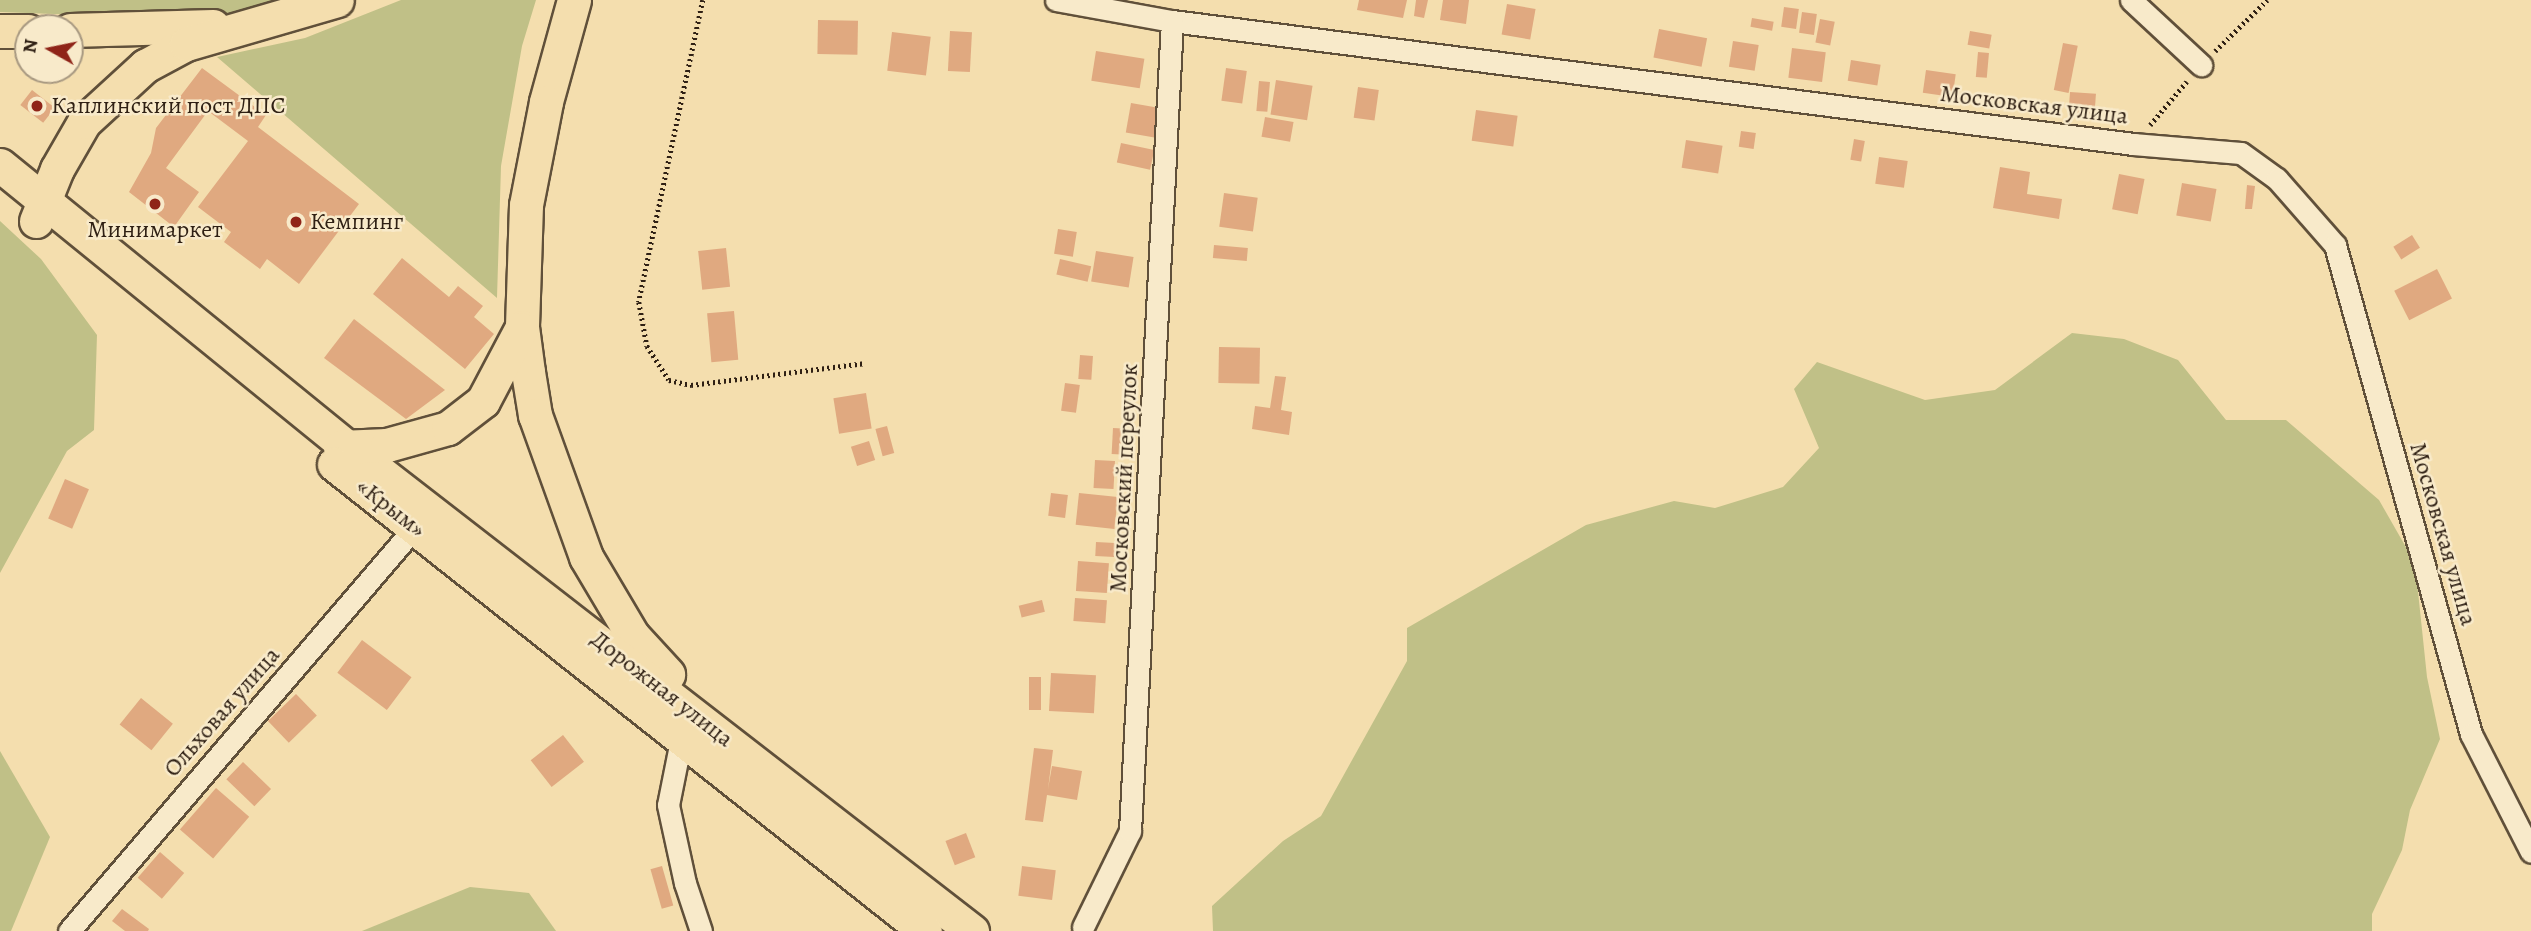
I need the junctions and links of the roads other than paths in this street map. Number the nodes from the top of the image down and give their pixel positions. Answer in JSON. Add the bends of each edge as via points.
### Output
{"nodes":[{"id":1,"x":337,"y":0,"type":"edge"},
{"id":2,"x":574,"y":0,"type":"edge"},
{"id":3,"x":1056,"y":0,"type":"edge"},
{"id":4,"x":2131,"y":0,"type":"edge"},
{"id":5,"x":1172,"y":21,"type":"junction"},
{"id":6,"x":250,"y":25,"type":"junction"},
{"id":7,"x":84,"y":30,"type":"edge"},
{"id":8,"x":2201,"y":65,"type":"road end"},
{"id":9,"x":0,"y":165,"type":"edge"},
{"id":10,"x":0,"y":193,"type":"edge"},
{"id":11,"x":41,"y":211,"type":"junction"},
{"id":12,"x":522,"y":327,"type":"junction"},
{"id":13,"x":305,"y":441,"type":"junction"},
{"id":14,"x":350,"y":449,"type":"junction"},
{"id":15,"x":415,"y":527,"type":"junction"},
{"id":16,"x":681,"y":740,"type":"junction"},
{"id":17,"x":753,"y":761,"type":"junction"},
{"id":18,"x":2531,"y":852,"type":"edge"},
{"id":19,"x":1083,"y":927,"type":"dead end"},
{"id":20,"x":69,"y":931,"type":"edge"},
{"id":21,"x":701,"y":931,"type":"edge"},
{"id":22,"x":925,"y":931,"type":"edge"},
{"id":23,"x":972,"y":931,"type":"edge"}],
"edges":[{"from":1,"to":6,"type":"main road"},
{"from":2,"to":12,"type":"main road","via":[[546,102],[526,205]]},
{"from":3,"to":5,"type":"street","name":"Московская улица"},
{"from":4,"to":8,"type":"street"},
{"from":5,"to":18,"type":"street","name":"Московская улица","via":[[2133,144],[2241,153],[2277,179],[2335,245],[2471,734]]},
{"from":5,"to":19,"type":"street","name":"Московский переулок","via":[[1130,831]]},
{"from":6,"to":7,"type":"main road"},
{"from":6,"to":11,"type":"main road","via":[[186,44],[145,66],[84,122]]},
{"from":9,"to":11,"type":"main road","name":"«Крым»"},
{"from":10,"to":11,"type":"main road","name":"«Крым»"},
{"from":11,"to":13,"type":"main road","name":"«Крым»"},
{"from":11,"to":14,"type":"main road","name":"«Крым»"},
{"from":12,"to":14,"type":"main road","via":[[484,401],[448,428],[387,445]]},
{"from":12,"to":17,"type":"main road","via":[[535,415],[586,558],[633,636]]},
{"from":13,"to":14,"type":"main road"},
{"from":13,"to":15,"type":"main road","name":"«Крым»"},
{"from":14,"to":17,"type":"main road","name":"Дорожная улица"},
{"from":15,"to":16,"type":"main road","name":"«Крым»"},
{"from":15,"to":20,"type":"street","name":"Ольховая улица"},
{"from":16,"to":21,"type":"street","via":[[668,805]]},
{"from":16,"to":22,"type":"main road","name":"«Крым»"},
{"from":17,"to":23,"type":"main road","name":"Дорожная улица"}]}
